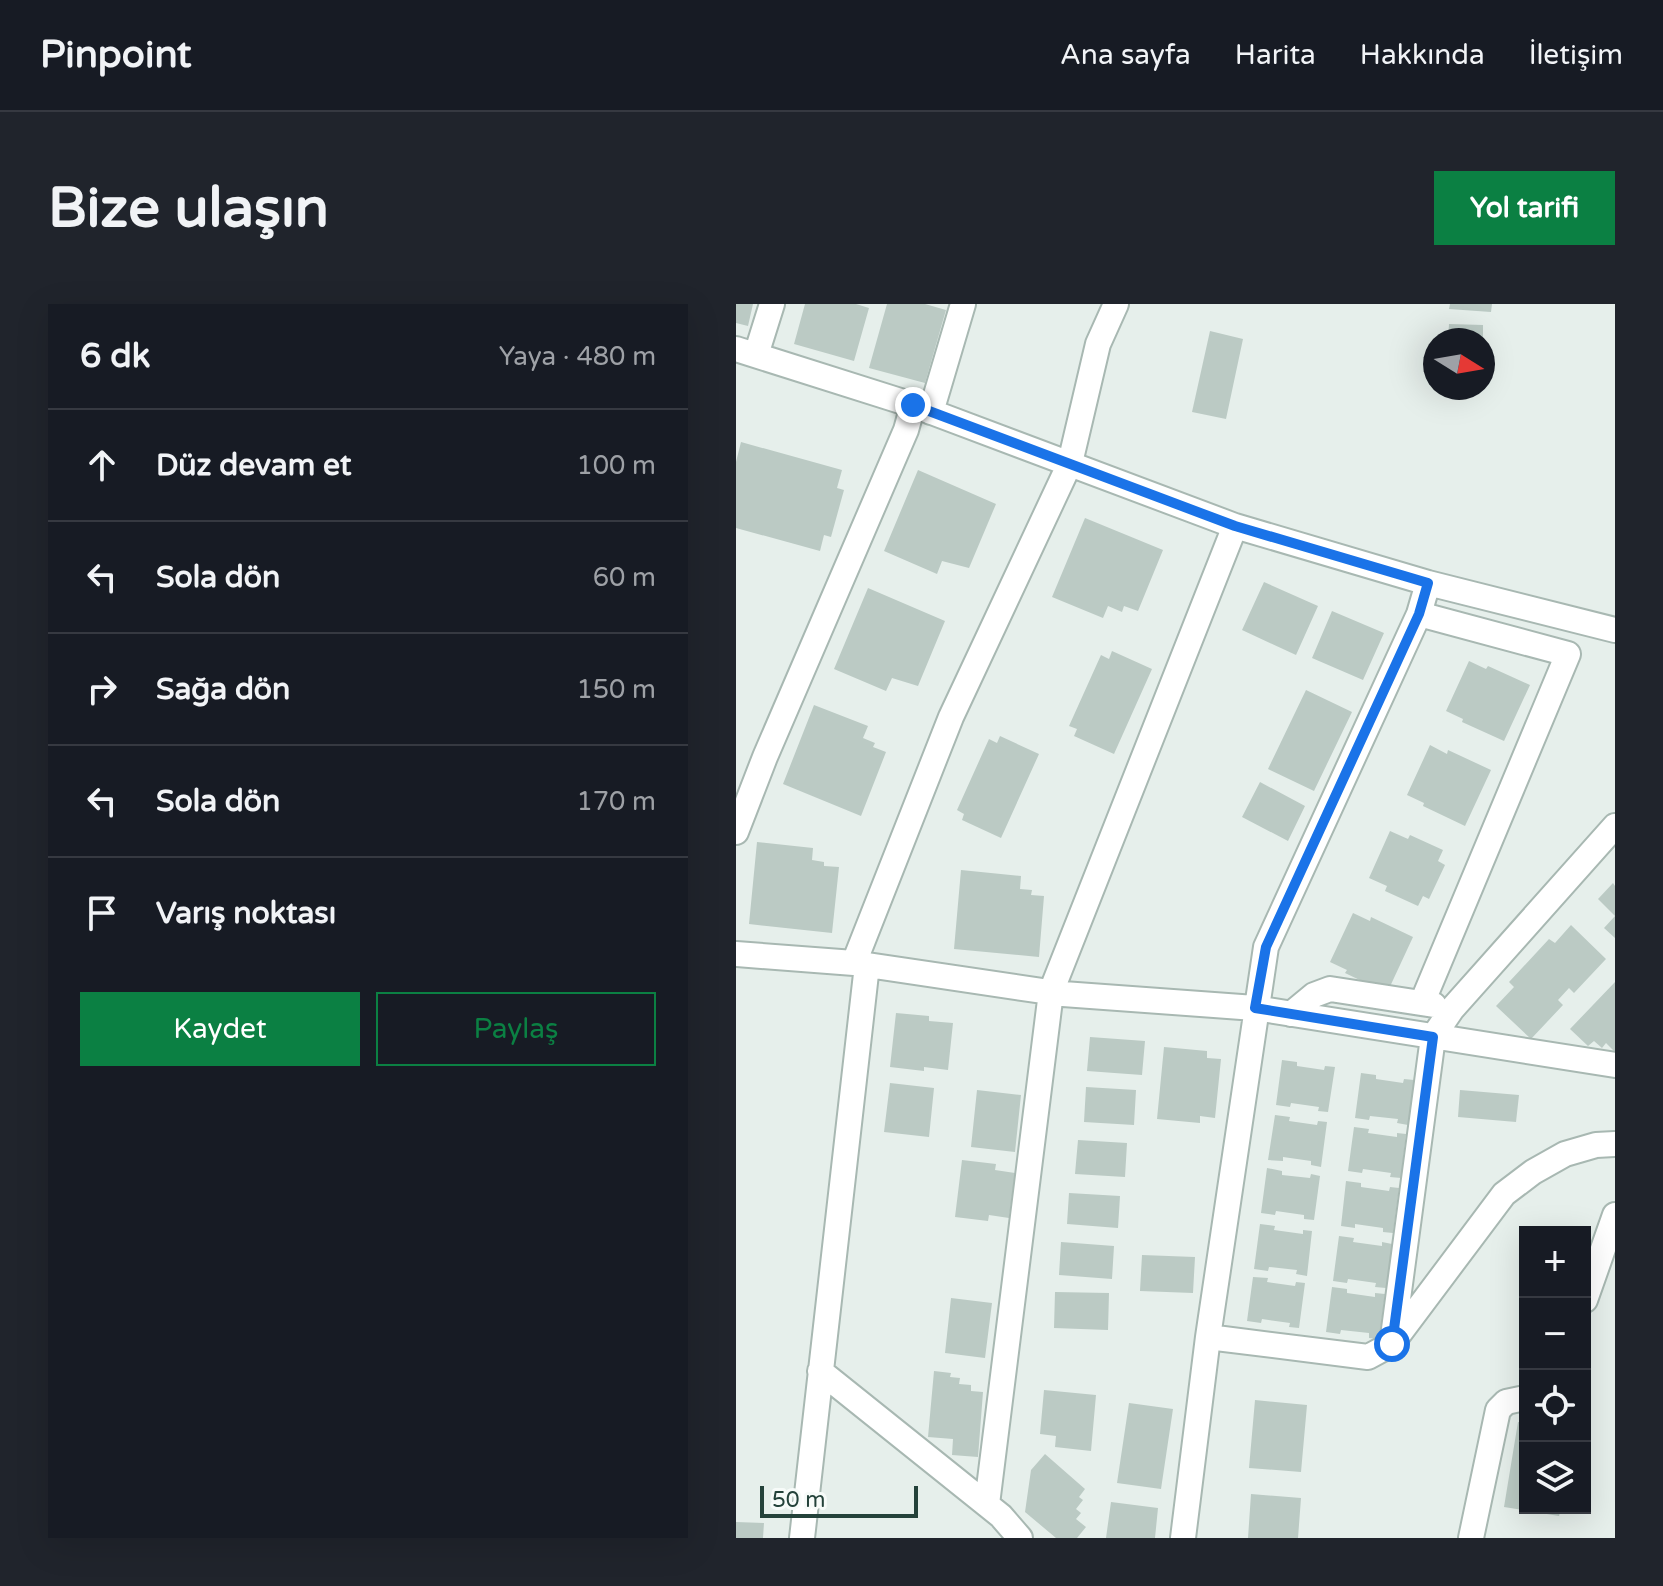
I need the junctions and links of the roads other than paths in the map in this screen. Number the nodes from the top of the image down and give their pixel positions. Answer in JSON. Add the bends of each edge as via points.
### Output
{"nodes":[{"id":1,"x":772,"y":304,"type":"edge"},
{"id":2,"x":963,"y":304,"type":"edge"},
{"id":3,"x":1116,"y":304,"type":"edge"},
{"id":4,"x":746,"y":352,"type":"edge"},
{"id":5,"x":922,"y":409,"type":"junction"},
{"id":6,"x":1070,"y":463,"type":"junction"},
{"id":7,"x":1235,"y":526,"type":"junction"},
{"id":8,"x":1428,"y":583,"type":"junction"},
{"id":9,"x":1419,"y":614,"type":"junction"},
{"id":10,"x":1615,"y":630,"type":"edge"},
{"id":11,"x":1615,"y":826,"type":"edge"},
{"id":12,"x":736,"y":832,"type":"edge"},
{"id":13,"x":736,"y":954,"type":"edge"},
{"id":14,"x":860,"y":964,"type":"junction"},
{"id":15,"x":1051,"y":992,"type":"junction"},
{"id":16,"x":1422,"y":1003,"type":"junction"},
{"id":17,"x":1255,"y":1008,"type":"junction"},
{"id":18,"x":1452,"y":1009,"type":"junction"},
{"id":19,"x":1291,"y":1014,"type":"junction"},
{"id":20,"x":1433,"y":1037,"type":"junction"},
{"id":21,"x":1615,"y":1065,"type":"edge"},
{"id":22,"x":1615,"y":1144,"type":"edge"},
{"id":23,"x":1615,"y":1215,"type":"edge"},
{"id":24,"x":1586,"y":1298,"type":"edge"},
{"id":25,"x":1208,"y":1337,"type":"junction"},
{"id":26,"x":1392,"y":1344,"type":"junction"},
{"id":27,"x":820,"y":1371,"type":"junction"},
{"id":28,"x":1519,"y":1399,"type":"edge"},
{"id":29,"x":987,"y":1504,"type":"junction"},
{"id":30,"x":802,"y":1538,"type":"edge"},
{"id":31,"x":1020,"y":1538,"type":"edge"},
{"id":32,"x":1183,"y":1538,"type":"edge"},
{"id":33,"x":1471,"y":1538,"type":"edge"}],
"edges":[{"from":1,"to":4,"type":"street"},
{"from":2,"to":5,"type":"street"},
{"from":3,"to":6,"type":"street","via":[[1098,344]]},
{"from":4,"to":5,"type":"street"},
{"from":5,"to":6,"type":"street"},
{"from":5,"to":12,"type":"street","via":[[906,430]]},
{"from":6,"to":7,"type":"street"},
{"from":6,"to":14,"type":"street","via":[[951,717]]},
{"from":7,"to":8,"type":"street"},
{"from":7,"to":15,"type":"street"},
{"from":8,"to":9,"type":"street"},
{"from":8,"to":10,"type":"street"},
{"from":9,"to":16,"type":"street","via":[[1568,654]]},
{"from":9,"to":17,"type":"street","via":[[1266,947]]},
{"from":11,"to":18,"type":"street"},
{"from":13,"to":14,"type":"street"},
{"from":14,"to":15,"type":"street"},
{"from":14,"to":27,"type":"street"},
{"from":15,"to":17,"type":"street"},
{"from":15,"to":29,"type":"street"},
{"from":16,"to":18,"type":"street"},
{"from":16,"to":19,"type":"street","via":[[1330,989]]},
{"from":17,"to":19,"type":"street"},
{"from":17,"to":25,"type":"street"},
{"from":18,"to":20,"type":"street"},
{"from":19,"to":20,"type":"street"},
{"from":20,"to":21,"type":"street"},
{"from":20,"to":26,"type":"street"},
{"from":22,"to":26,"type":"street","via":[[1565,1154],[1504,1194]]},
{"from":23,"to":24,"type":"street"},
{"from":25,"to":26,"type":"street","via":[[1368,1357]]},
{"from":25,"to":32,"type":"street"},
{"from":27,"to":29,"type":"street"},
{"from":27,"to":30,"type":"street"},
{"from":28,"to":33,"type":"street","via":[[1498,1410]]},
{"from":29,"to":31,"type":"street"}]}
